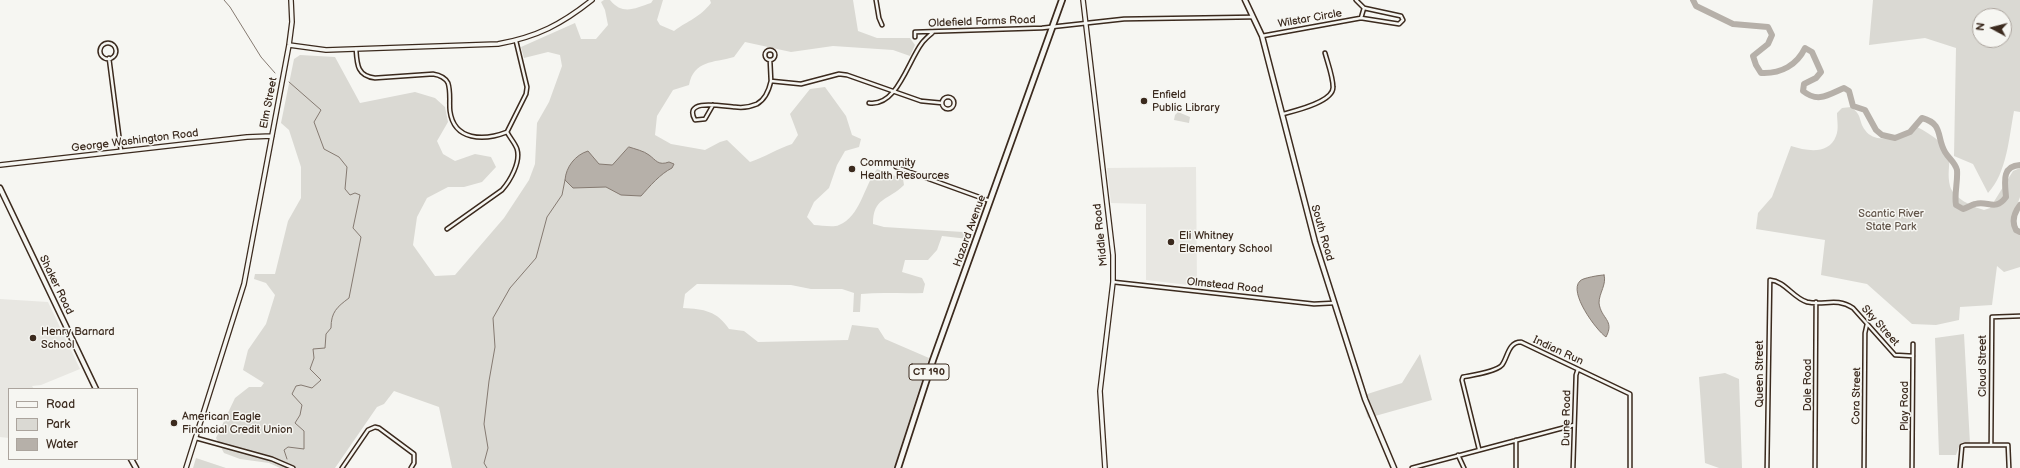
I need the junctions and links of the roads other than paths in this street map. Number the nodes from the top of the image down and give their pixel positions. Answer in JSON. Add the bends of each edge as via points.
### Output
{"nodes":[{"id":1,"x":291,"y":0,"type":"edge"},
{"id":2,"x":592,"y":0,"type":"edge"},
{"id":3,"x":876,"y":0,"type":"edge"},
{"id":4,"x":1062,"y":0,"type":"edge"},
{"id":5,"x":1083,"y":0,"type":"edge"},
{"id":6,"x":1245,"y":0,"type":"edge"},
{"id":7,"x":1356,"y":0,"type":"edge"},
{"id":8,"x":1364,"y":8,"type":"junction"},
{"id":9,"x":1253,"y":17,"type":"junction"},
{"id":10,"x":1362,"y":18,"type":"junction"},
{"id":11,"x":1086,"y":22,"type":"junction"},
{"id":12,"x":882,"y":25,"type":"dead end"},
{"id":13,"x":1053,"y":27,"type":"junction"},
{"id":14,"x":934,"y":32,"type":"junction"},
{"id":15,"x":1262,"y":36,"type":"junction"},
{"id":16,"x":915,"y":37,"type":"dead end"},
{"id":17,"x":516,"y":41,"type":"junction"},
{"id":18,"x":289,"y":45,"type":"junction"},
{"id":19,"x":356,"y":49,"type":"junction"},
{"id":20,"x":1325,"y":53,"type":"dead end"},
{"id":21,"x":109,"y":58,"type":"junction"},
{"id":22,"x":770,"y":60,"type":"junction"},
{"id":23,"x":771,"y":81,"type":"junction"},
{"id":24,"x":893,"y":92,"type":"junction"},
{"id":25,"x":869,"y":103,"type":"dead end"},
{"id":26,"x":942,"y":104,"type":"junction"},
{"id":27,"x":713,"y":105,"type":"junction"},
{"id":28,"x":1282,"y":115,"type":"junction"},
{"id":29,"x":507,"y":132,"type":"junction"},
{"id":30,"x":272,"y":136,"type":"junction"},
{"id":31,"x":120,"y":151,"type":"junction"},
{"id":32,"x":0,"y":165,"type":"edge"},
{"id":33,"x":896,"y":166,"type":"dead end"},
{"id":34,"x":0,"y":188,"type":"edge"},
{"id":35,"x":991,"y":201,"type":"junction"},
{"id":36,"x":447,"y":229,"type":"dead end"},
{"id":37,"x":1770,"y":280,"type":"joint"},
{"id":38,"x":1113,"y":282,"type":"junction"},
{"id":39,"x":1816,"y":302,"type":"junction"},
{"id":40,"x":1334,"y":303,"type":"junction"},
{"id":41,"x":2020,"y":316,"type":"edge"},
{"id":42,"x":1867,"y":324,"type":"junction"},
{"id":43,"x":1914,"y":344,"type":"dead end"},
{"id":44,"x":1913,"y":356,"type":"junction"},
{"id":45,"x":1578,"y":369,"type":"junction"},
{"id":46,"x":96,"y":388,"type":"edge"},
{"id":47,"x":1574,"y":425,"type":"junction"},
{"id":48,"x":196,"y":438,"type":"junction"},
{"id":49,"x":1516,"y":440,"type":"junction"},
{"id":50,"x":1991,"y":444,"type":"junction"},
{"id":51,"x":1479,"y":449,"type":"junction"},
{"id":52,"x":1458,"y":456,"type":"junction"},
{"id":53,"x":186,"y":468,"type":"edge"},
{"id":54,"x":294,"y":468,"type":"edge"},
{"id":55,"x":342,"y":468,"type":"edge"},
{"id":56,"x":411,"y":468,"type":"edge"},
{"id":57,"x":898,"y":468,"type":"edge"},
{"id":58,"x":1105,"y":468,"type":"edge"},
{"id":59,"x":1394,"y":468,"type":"edge"},
{"id":60,"x":1412,"y":468,"type":"edge"},
{"id":61,"x":1464,"y":468,"type":"edge"},
{"id":62,"x":1516,"y":468,"type":"edge"},
{"id":63,"x":1573,"y":468,"type":"edge"},
{"id":64,"x":1630,"y":468,"type":"edge"},
{"id":65,"x":1767,"y":468,"type":"edge"},
{"id":66,"x":1815,"y":468,"type":"edge"},
{"id":67,"x":1864,"y":468,"type":"edge"},
{"id":68,"x":1912,"y":468,"type":"edge"},
{"id":69,"x":1960,"y":468,"type":"edge"},
{"id":70,"x":2009,"y":468,"type":"edge"}],
"edges":[{"from":1,"to":18,"type":"street","name":"Elm Street"},
{"from":2,"to":17,"type":"street","via":[[557,26]]},
{"from":3,"to":12,"type":"street"},
{"from":4,"to":13,"type":"main road","name":"Hazard Avenue","number":"CT 190"},
{"from":5,"to":11,"type":"street","name":"Middle Road"},
{"from":6,"to":9,"type":"main road","name":"South Road"},
{"from":7,"to":8,"type":"street","name":"Wilstar Circle"},
{"from":8,"to":10,"type":"street"},
{"from":8,"to":10,"type":"street","name":"Wilstar Circle","via":[[1401,16],[1403,20],[1399,24]]},
{"from":9,"to":11,"type":"street","name":"Oldefield Farms Road","via":[[1124,18]]},
{"from":9,"to":15,"type":"main road","name":"South Road"},
{"from":10,"to":15,"type":"street","name":"Wilstar Circle"},
{"from":11,"to":13,"type":"street","name":"Oldefield Farms Road"},
{"from":11,"to":38,"type":"street","name":"Middle Road","via":[[1113,255]]},
{"from":13,"to":14,"type":"street","name":"Oldefield Farms Road"},
{"from":13,"to":35,"type":"main road","name":"Hazard Avenue","number":"CT 190"},
{"from":14,"to":16,"type":"street","name":"Oldefield Farms Road","via":[[915,32]]},
{"from":14,"to":24,"type":"street","via":[[922,43]]},
{"from":15,"to":28,"type":"main road","name":"South Road"},
{"from":17,"to":19,"type":"street","via":[[482,45]]},
{"from":17,"to":29,"type":"street","via":[[527,90]]},
{"from":18,"to":19,"type":"street","via":[[312,49]]},
{"from":18,"to":30,"type":"street","name":"Elm Street"},
{"from":19,"to":29,"type":"street","via":[[358,68],[366,76],[375,78],[433,74],[444,78],[448,84],[452,120],[458,130],[466,136],[480,138]]},
{"from":20,"to":28,"type":"street","via":[[1334,88],[1331,95]]},
{"from":21,"to":21,"type":"street","via":[[115,55],[116,49],[112,44],[106,43],[100,51],[104,57]]},
{"from":21,"to":31,"type":"street"},
{"from":22,"to":22,"type":"street","via":[[775,55],[769,50],[765,56]]},
{"from":22,"to":23,"type":"street"},
{"from":23,"to":24,"type":"street","via":[[801,84],[839,74]]},
{"from":23,"to":27,"type":"street","via":[[769,90],[756,104],[736,108]]},
{"from":24,"to":25,"type":"street","via":[[884,101]]},
{"from":24,"to":26,"type":"street","via":[[921,101]]},
{"from":26,"to":26,"type":"street","via":[[944,98],[948,97],[954,102],[950,109]]},
{"from":27,"to":27,"type":"street","via":[[704,104],[696,107],[693,111],[695,120],[705,119]]},
{"from":28,"to":40,"type":"main road","name":"South Road","via":[[1296,174]]},
{"from":29,"to":36,"type":"street","via":[[516,148],[517,156],[508,182],[502,190]]},
{"from":30,"to":31,"type":"street","name":"George Washington Road"},
{"from":30,"to":48,"type":"street","name":"Elm Street","via":[[244,284]]},
{"from":31,"to":32,"type":"street","name":"George Washington Road"},
{"from":33,"to":35,"type":"street"},
{"from":34,"to":46,"type":"main road","name":"Shaker Road"},
{"from":35,"to":57,"type":"main road","name":"Hazard Avenue","number":"CT 190","via":[[936,352]]},
{"from":37,"to":39,"type":"street","name":"Sky Street","via":[[1780,283],[1808,302]]},
{"from":37,"to":65,"type":"street","name":"Queen Street"},
{"from":38,"to":40,"type":"street","name":"Olmstead Road","via":[[1312,304]]},
{"from":38,"to":58,"type":"street","name":"Middle Road","via":[[1100,391]]},
{"from":39,"to":42,"type":"street","name":"Sky Street","via":[[1848,304]]},
{"from":39,"to":66,"type":"street","name":"Dale Road"},
{"from":40,"to":59,"type":"main road","name":"South Road","via":[[1364,399]]},
{"from":41,"to":50,"type":"street","name":"Cloud Street","via":[[1992,317]]},
{"from":42,"to":44,"type":"street","name":"Sky Street","via":[[1895,355]]},
{"from":42,"to":67,"type":"street","name":"Cora Street"},
{"from":43,"to":44,"type":"street","name":"Play Road"},
{"from":44,"to":68,"type":"street","name":"Play Road"},
{"from":45,"to":47,"type":"street","name":"Dune Road"},
{"from":45,"to":51,"type":"street","name":"Indian Run","via":[[1516,342],[1501,366],[1464,377],[1462,385]]},
{"from":45,"to":64,"type":"street","name":"Indian Run","via":[[1630,394]]},
{"from":47,"to":49,"type":"street"},
{"from":47,"to":63,"type":"street","name":"Dune Road"},
{"from":48,"to":53,"type":"street","name":"Elm Street"},
{"from":48,"to":54,"type":"street","via":[[272,459]]},
{"from":49,"to":51,"type":"street"},
{"from":49,"to":62,"type":"street"},
{"from":50,"to":69,"type":"street","via":[[1962,446]]},
{"from":50,"to":70,"type":"street","via":[[2008,445]]},
{"from":51,"to":52,"type":"street"},
{"from":52,"to":60,"type":"street"},
{"from":52,"to":61,"type":"street"},
{"from":55,"to":56,"type":"street","via":[[368,430],[375,427],[414,454]]}]}
